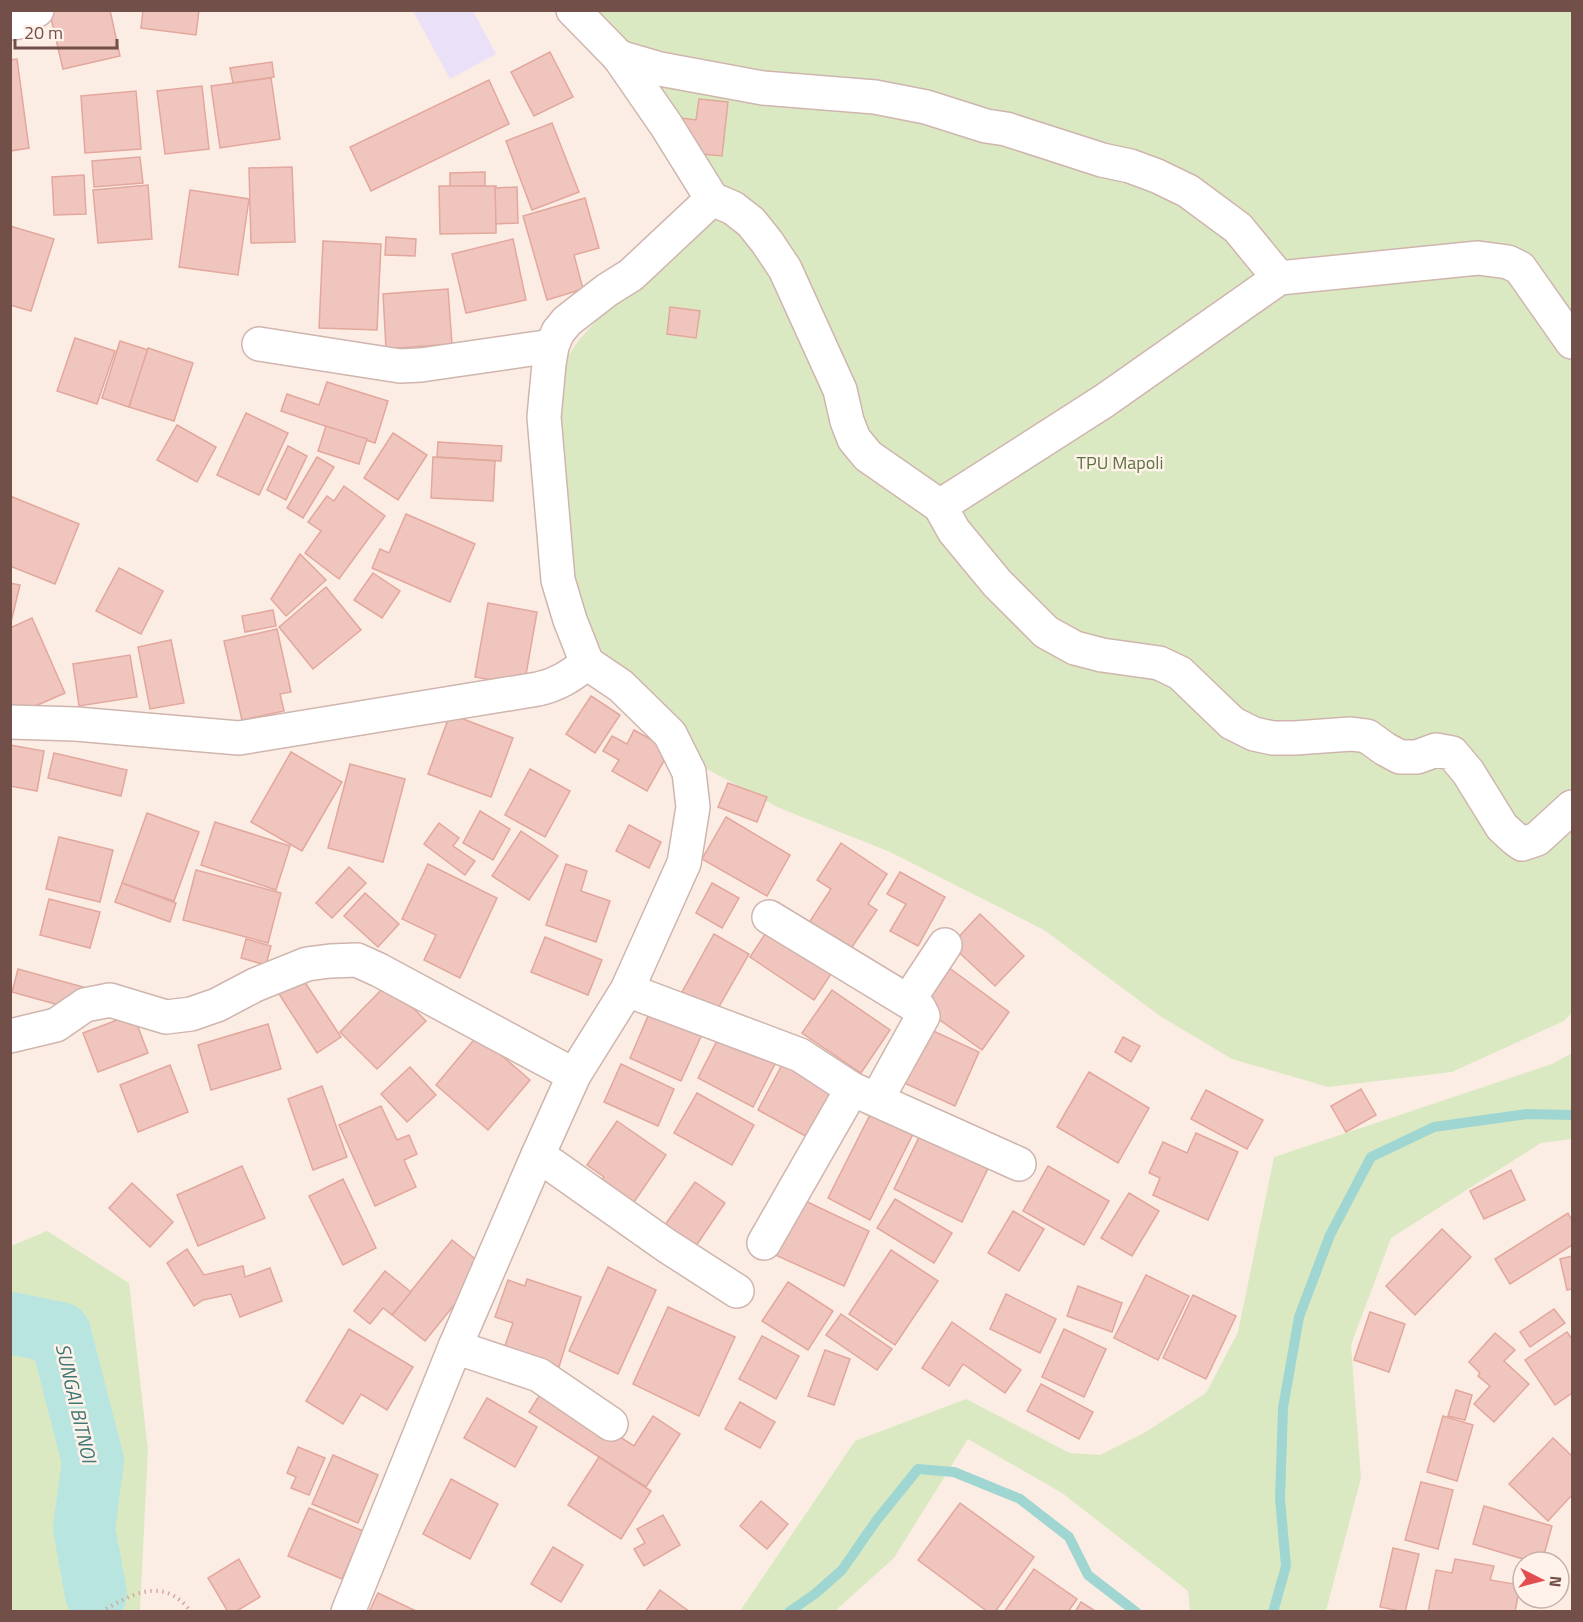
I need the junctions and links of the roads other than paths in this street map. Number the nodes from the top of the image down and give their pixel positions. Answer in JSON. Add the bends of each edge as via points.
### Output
{"nodes":[{"id":1,"x":37,"y":10,"type":"edge"},
{"id":2,"x":573,"y":10,"type":"edge"},
{"id":3,"x":10,"y":23,"type":"edge"},
{"id":4,"x":619,"y":57,"type":"junction"},
{"id":5,"x":712,"y":199,"type":"junction"},
{"id":6,"x":1279,"y":278,"type":"junction"},
{"id":7,"x":1572,"y":342,"type":"edge"},
{"id":8,"x":260,"y":344,"type":"dead end"},
{"id":9,"x":552,"y":346,"type":"junction"},
{"id":10,"x":940,"y":506,"type":"junction"},
{"id":11,"x":587,"y":663,"type":"junction"},
{"id":12,"x":10,"y":722,"type":"edge"},
{"id":13,"x":1572,"y":807,"type":"edge"},
{"id":14,"x":769,"y":917,"type":"dead end"},
{"id":15,"x":945,"y":945,"type":"dead end"},
{"id":16,"x":627,"y":990,"type":"junction"},
{"id":17,"x":908,"y":1001,"type":"junction"},
{"id":18,"x":10,"y":1036,"type":"edge"},
{"id":19,"x":574,"y":1075,"type":"junction"},
{"id":20,"x":864,"y":1094,"type":"junction"},
{"id":21,"x":538,"y":1155,"type":"junction"},
{"id":22,"x":1019,"y":1164,"type":"dead end"},
{"id":23,"x":764,"y":1243,"type":"dead end"},
{"id":24,"x":737,"y":1292,"type":"dead end"},
{"id":25,"x":455,"y":1347,"type":"junction"},
{"id":26,"x":611,"y":1424,"type":"dead end"},
{"id":27,"x":348,"y":1611,"type":"edge"}],
"edges":[{"from":1,"to":3,"type":"street","via":[[19,22]]},
{"from":2,"to":4,"type":"street"},
{"from":4,"to":5,"type":"street"},
{"from":4,"to":6,"type":"street","via":[[660,69],[763,88],[875,97],[926,107],[1130,166],[1188,191],[1239,228]]},
{"from":5,"to":9,"type":"street","via":[[631,275],[567,321]]},
{"from":5,"to":10,"type":"street","via":[[751,222],[785,269],[840,390],[854,439],[868,456]]},
{"from":6,"to":7,"type":"street","via":[[1478,258],[1508,262],[1520,268]]},
{"from":6,"to":10,"type":"street","via":[[1104,401]]},
{"from":8,"to":9,"type":"street","via":[[400,366]]},
{"from":9,"to":11,"type":"street","via":[[544,417],[558,580]]},
{"from":10,"to":13,"type":"street","via":[[954,531],[997,583],[1046,632],[1075,648],[1102,656],[1160,663],[1180,673],[1232,723],[1254,734],[1273,738],[1351,734],[1367,736],[1400,757],[1417,757],[1436,750],[1452,753],[1502,827],[1522,844],[1537,839]]},
{"from":11,"to":12,"type":"street","via":[[554,686],[239,738]]},
{"from":11,"to":16,"type":"street","via":[[621,686],[670,734],[689,772],[693,807],[684,863]]},
{"from":14,"to":17,"type":"street"},
{"from":15,"to":17,"type":"street"},
{"from":16,"to":19,"type":"street"},
{"from":16,"to":20,"type":"street","via":[[800,1055]]},
{"from":17,"to":20,"type":"street","via":[[923,1016]]},
{"from":18,"to":19,"type":"street","via":[[56,1025],[86,1005],[110,1000],[165,1017],[191,1014],[307,964],[357,960]]},
{"from":19,"to":21,"type":"street"},
{"from":20,"to":22,"type":"street"},
{"from":20,"to":23,"type":"street"},
{"from":21,"to":24,"type":"street"},
{"from":21,"to":25,"type":"street"},
{"from":25,"to":26,"type":"street","via":[[539,1375]]},
{"from":25,"to":27,"type":"street"}]}
